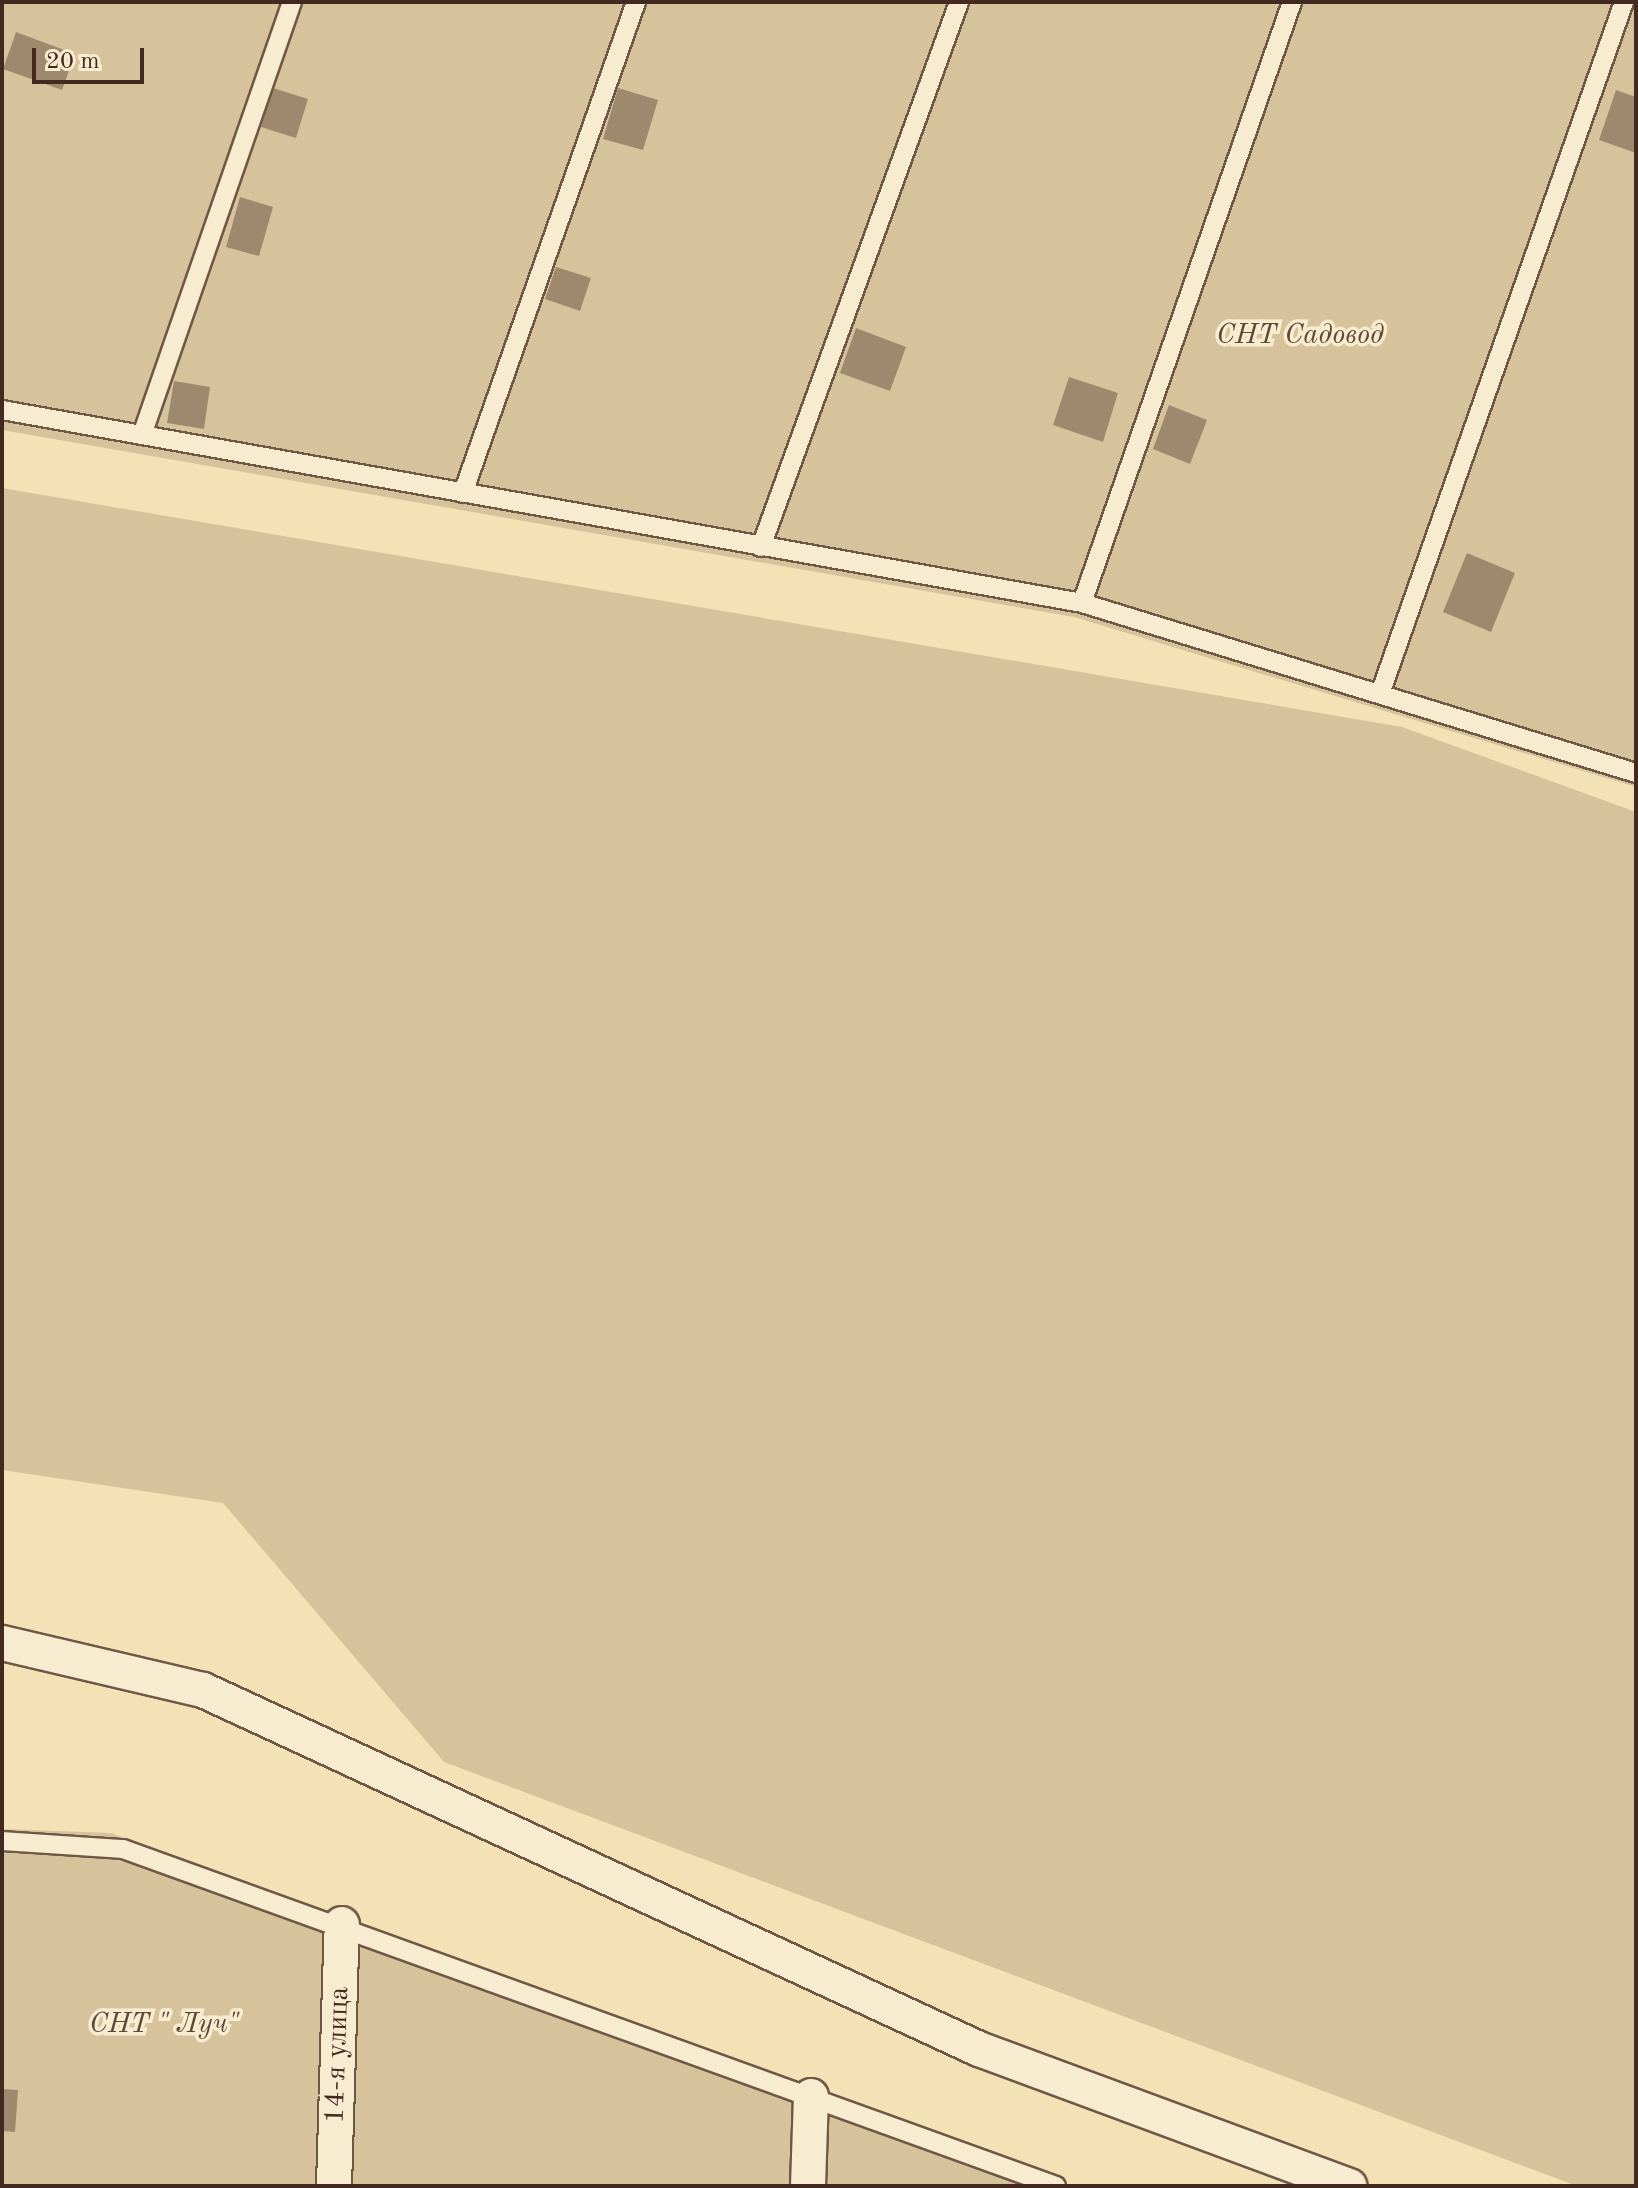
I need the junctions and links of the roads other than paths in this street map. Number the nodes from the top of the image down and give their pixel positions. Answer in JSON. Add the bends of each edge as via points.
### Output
{"nodes":[{"id":1,"x":292,"y":2,"type":"edge"},
{"id":2,"x":636,"y":2,"type":"edge"},
{"id":3,"x":959,"y":2,"type":"edge"},
{"id":4,"x":1292,"y":2,"type":"edge"},
{"id":5,"x":1624,"y":2,"type":"edge"},
{"id":6,"x":2,"y":410,"type":"edge"},
{"id":7,"x":142,"y":435,"type":"junction"},
{"id":8,"x":463,"y":493,"type":"junction"},
{"id":9,"x":761,"y":547,"type":"junction"},
{"id":10,"x":1082,"y":603,"type":"junction"},
{"id":11,"x":1380,"y":694,"type":"junction"},
{"id":12,"x":1636,"y":773,"type":"edge"},
{"id":13,"x":2,"y":1643,"type":"edge"},
{"id":14,"x":2,"y":1841,"type":"edge"},
{"id":15,"x":342,"y":1924,"type":"junction"},
{"id":16,"x":811,"y":2096,"type":"junction"},
{"id":17,"x":334,"y":2186,"type":"edge"},
{"id":18,"x":808,"y":2186,"type":"edge"},
{"id":19,"x":1056,"y":2186,"type":"edge"},
{"id":20,"x":1350,"y":2186,"type":"edge"}],
"edges":[{"from":1,"to":7,"type":"lane"},
{"from":2,"to":8,"type":"lane"},
{"from":3,"to":9,"type":"lane"},
{"from":4,"to":10,"type":"lane"},
{"from":5,"to":11,"type":"lane"},
{"from":6,"to":7,"type":"lane"},
{"from":7,"to":8,"type":"lane"},
{"from":8,"to":9,"type":"lane"},
{"from":9,"to":10,"type":"lane"},
{"from":10,"to":11,"type":"lane"},
{"from":11,"to":12,"type":"lane"},
{"from":13,"to":20,"type":"street","via":[[203,1690],[979,2049]]},
{"from":14,"to":15,"type":"lane","via":[[123,1849]]},
{"from":15,"to":16,"type":"lane"},
{"from":15,"to":17,"type":"street","name":"14-я улица"},
{"from":16,"to":18,"type":"street"},
{"from":16,"to":19,"type":"lane"}]}
